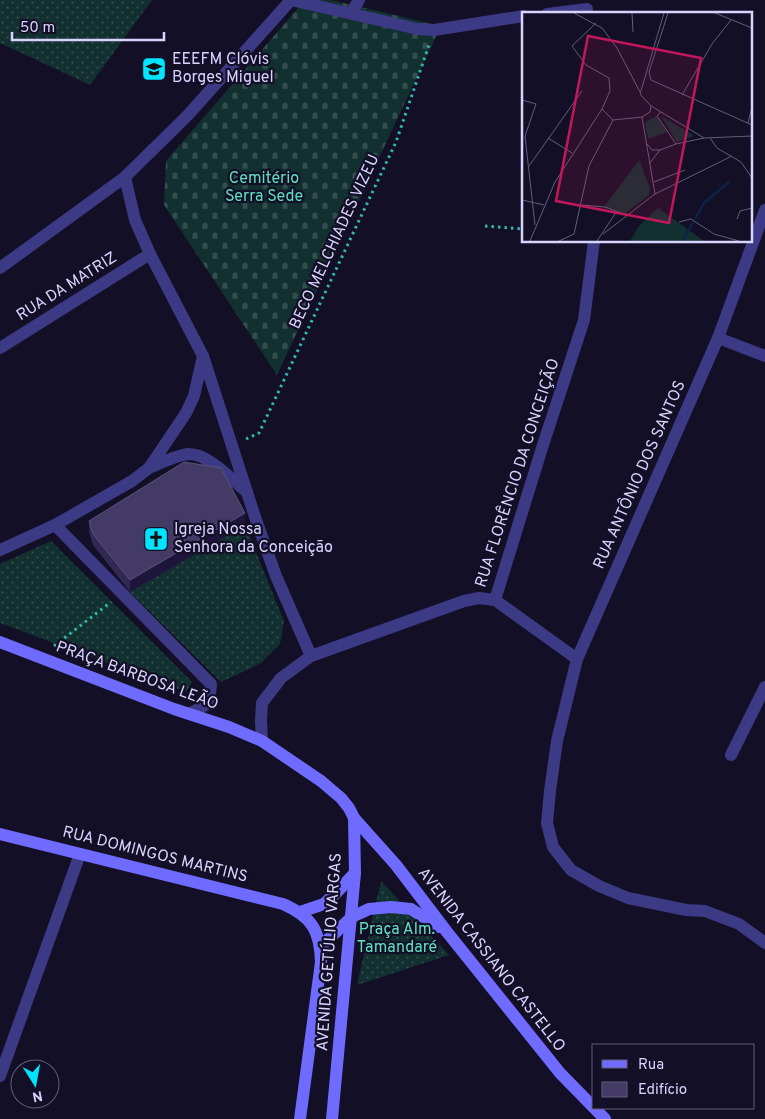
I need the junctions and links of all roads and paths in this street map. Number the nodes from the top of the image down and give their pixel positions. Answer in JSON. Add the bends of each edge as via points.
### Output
{"nodes":[{"id":1,"x":291,"y":0,"type":"edge"},
{"id":2,"x":359,"y":0,"type":"edge"},
{"id":3,"x":587,"y":8,"type":"edge"},
{"id":4,"x":560,"y":12,"type":"edge"},
{"id":5,"x":351,"y":13,"type":"junction"},
{"id":6,"x":522,"y":16,"type":"edge"},
{"id":7,"x":434,"y":30,"type":"junction"},
{"id":8,"x":126,"y":177,"type":"junction"},
{"id":9,"x":765,"y":210,"type":"edge"},
{"id":10,"x":485,"y":226,"type":"dead end"},
{"id":11,"x":522,"y":229,"type":"edge"},
{"id":12,"x":594,"y":242,"type":"edge"},
{"id":13,"x":150,"y":254,"type":"junction"},
{"id":14,"x":0,"y":268,"type":"edge"},
{"id":15,"x":718,"y":338,"type":"junction"},
{"id":16,"x":0,"y":348,"type":"edge"},
{"id":17,"x":203,"y":356,"type":"junction"},
{"id":18,"x":765,"y":356,"type":"edge"},
{"id":19,"x":233,"y":446,"type":"junction"},
{"id":20,"x":149,"y":468,"type":"junction"},
{"id":21,"x":247,"y":492,"type":"junction"},
{"id":22,"x":55,"y":525,"type":"junction"},
{"id":23,"x":0,"y":550,"type":"edge"},
{"id":24,"x":122,"y":594,"type":"junction"},
{"id":25,"x":495,"y":600,"type":"junction"},
{"id":26,"x":0,"y":642,"type":"edge"},
{"id":27,"x":311,"y":656,"type":"junction"},
{"id":28,"x":40,"y":657,"type":"junction"},
{"id":29,"x":577,"y":659,"type":"junction"},
{"id":30,"x":765,"y":687,"type":"edge"},
{"id":31,"x":189,"y":714,"type":"junction"},
{"id":32,"x":262,"y":741,"type":"junction"},
{"id":33,"x":731,"y":756,"type":"dead end"},
{"id":34,"x":354,"y":818,"type":"junction"},
{"id":35,"x":0,"y":834,"type":"edge"},
{"id":36,"x":80,"y":854,"type":"junction"},
{"id":37,"x":355,"y":873,"type":"junction"},
{"id":38,"x":300,"y":912,"type":"junction"},
{"id":39,"x":352,"y":917,"type":"junction"},
{"id":40,"x":447,"y":932,"type":"junction"},
{"id":41,"x":765,"y":943,"type":"edge"},
{"id":42,"x":320,"y":947,"type":"junction"},
{"id":43,"x":0,"y":1076,"type":"edge"},
{"id":44,"x":592,"y":1106,"type":"edge"},
{"id":45,"x":595,"y":1109,"type":"edge"},
{"id":46,"x":300,"y":1119,"type":"edge"},
{"id":47,"x":332,"y":1119,"type":"edge"},
{"id":48,"x":605,"y":1119,"type":"edge"}],
"edges":[{"from":1,"to":5,"type":"street"},
{"from":1,"to":8,"type":"street","via":[[188,115]]},
{"from":2,"to":5,"type":"street"},
{"from":3,"to":4,"type":"street"},
{"from":5,"to":7,"type":"street"},
{"from":6,"to":7,"type":"street"},
{"from":7,"to":19,"type":"path","name":"BECO MELCHIADES VIZEU","via":[[396,142],[259,432]]},
{"from":8,"to":13,"type":"street","via":[[135,220]]},
{"from":8,"to":14,"type":"street"},
{"from":9,"to":15,"type":"street","name":"RUA ANTÔNIO DOS SANTOS"},
{"from":10,"to":11,"type":"path"},
{"from":12,"to":25,"type":"street","name":"RUA FLORÊNCIO DA CONCEIÇÃO","via":[[584,320]]},
{"from":13,"to":16,"type":"street","name":"RUA DA MATRIZ"},
{"from":13,"to":17,"type":"street"},
{"from":15,"to":18,"type":"street"},
{"from":15,"to":29,"type":"street","name":"RUA ANTÔNIO DOS SANTOS"},
{"from":17,"to":19,"type":"street"},
{"from":17,"to":20,"type":"street","via":[[190,405]]},
{"from":19,"to":21,"type":"street"},
{"from":20,"to":21,"type":"street","via":[[188,454],[199,455],[210,460]]},
{"from":20,"to":22,"type":"street"},
{"from":21,"to":27,"type":"street","via":[[276,576]]},
{"from":22,"to":23,"type":"street"},
{"from":22,"to":24,"type":"street"},
{"from":24,"to":28,"type":"path"},
{"from":24,"to":31,"type":"street","via":[[211,684],[209,703]]},
{"from":25,"to":27,"type":"street","name":"RUA FLORÊNCIO DA CONCEIÇÃO","via":[[464,601]]},
{"from":25,"to":29,"type":"street"},
{"from":26,"to":28,"type":"street","name":"PRAÇA BARBOSA LEÃO"},
{"from":27,"to":32,"type":"street","name":"RUA FLORÊNCIO DA CONCEIÇÃO","via":[[281,678],[262,703]]},
{"from":28,"to":31,"type":"street","name":"PRAÇA BARBOSA LEÃO"},
{"from":29,"to":41,"type":"street","name":"RUA ANTÔNIO DOS SANTOS","via":[[557,741],[550,791],[547,823],[553,848],[572,870],[599,886],[628,898],[704,911],[739,924]]},
{"from":30,"to":33,"type":"street"},
{"from":31,"to":32,"type":"street","name":"PRAÇA BARBOSA LEÃO"},
{"from":32,"to":34,"type":"street","via":[[321,781],[341,798]]},
{"from":34,"to":37,"type":"street","name":"AVENIDA GETÚLIO VARGAS"},
{"from":34,"to":40,"type":"street","name":"AVENIDA CASSIANO CASTELLO","via":[[396,865]]},
{"from":35,"to":36,"type":"street","name":"RUA DOMINGOS MARTINS"},
{"from":36,"to":38,"type":"street","name":"RUA DOMINGOS MARTINS","via":[[283,904]]},
{"from":36,"to":43,"type":"street"},
{"from":37,"to":38,"type":"street","via":[[324,904]]},
{"from":37,"to":39,"type":"street","name":"AVENIDA GETÚLIO VARGAS"},
{"from":38,"to":42,"type":"street","name":"AVENIDA GETÚLIO VARGAS","via":[[311,922]]},
{"from":39,"to":40,"type":"street","via":[[369,909],[411,909]]},
{"from":39,"to":42,"type":"street"},
{"from":39,"to":47,"type":"street","name":"AVENIDA GETÚLIO VARGAS"},
{"from":40,"to":44,"type":"street","name":"AVENIDA CASSIANO CASTELLO","via":[[560,1073]]},
{"from":42,"to":46,"type":"street","name":"AVENIDA GETÚLIO VARGAS","via":[[318,987]]},
{"from":45,"to":48,"type":"street","name":"AVENIDA CASSIANO CASTELLO"}]}
